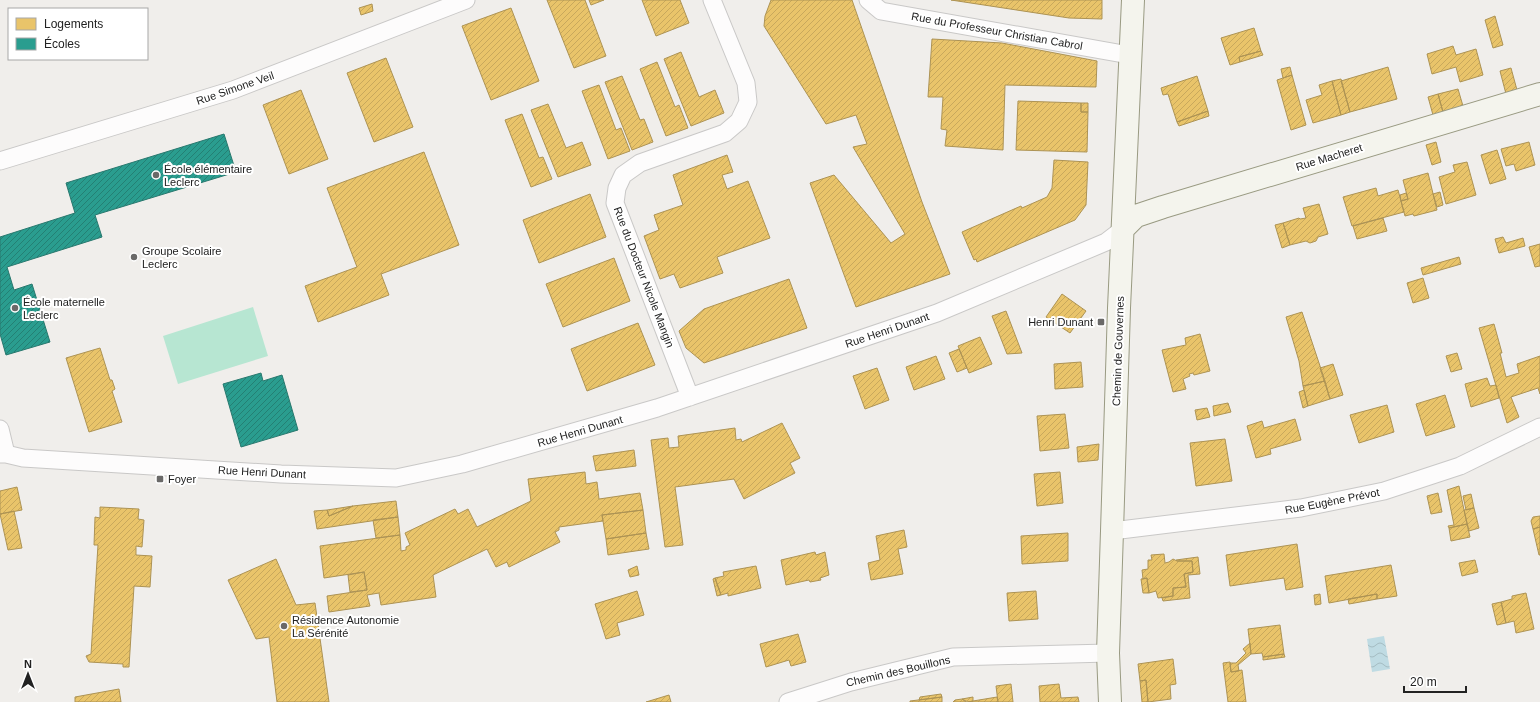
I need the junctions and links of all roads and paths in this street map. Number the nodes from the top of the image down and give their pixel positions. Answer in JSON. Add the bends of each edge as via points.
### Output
{"nodes":[{"id":1,"x":466,"y":0,"type":"edge"},
{"id":2,"x":712,"y":0,"type":"edge"},
{"id":3,"x":868,"y":0,"type":"edge"},
{"id":4,"x":1132,"y":0,"type":"edge"},
{"id":5,"x":1129,"y":55,"type":"junction"},
{"id":6,"x":1540,"y":94,"type":"edge"},
{"id":7,"x":0,"y":161,"type":"edge"},
{"id":8,"x":1123,"y":229,"type":"junction"},
{"id":9,"x":690,"y":397,"type":"junction"},
{"id":10,"x":1540,"y":427,"type":"edge"},
{"id":11,"x":0,"y":429,"type":"edge"},
{"id":12,"x":3,"y":454,"type":"edge"},
{"id":13,"x":1112,"y":531,"type":"junction"},
{"id":14,"x":1108,"y":653,"type":"junction"},
{"id":15,"x":788,"y":702,"type":"edge"},
{"id":16,"x":1110,"y":702,"type":"edge"}],
"edges":[{"from":1,"to":7,"type":"street","name":"Rue Simone Veil","via":[[233,90]]},
{"from":2,"to":9,"type":"street","name":"Rue du Docteur Nicole Mangin","via":[[746,83],[748,102],[739,121],[725,133],[640,163],[623,175],[617,188],[615,203]]},
{"from":3,"to":5,"type":"street","name":"Rue du Professeur Christian Cabrol","via":[[881,11]]},
{"from":4,"to":5,"type":"street","name":"Chemin de Gouvernes"},
{"from":5,"to":8,"type":"street","name":"Chemin de Gouvernes"},
{"from":6,"to":8,"type":"street","name":"Rue Macheret","via":[[1163,207],[1136,216]]},
{"from":8,"to":9,"type":"street","name":"Rue Henri Dunant","via":[[1106,242],[937,313]]},
{"from":8,"to":13,"type":"street","name":"Chemin de Gouvernes"},
{"from":9,"to":12,"type":"street","name":"Rue Henri Dunant","via":[[462,464],[396,478],[158,467],[23,458]]},
{"from":10,"to":13,"type":"street","name":"Rue Eugène Prévot","via":[[1460,466],[1384,491],[1301,508]]},
{"from":11,"to":12,"type":"street"},
{"from":13,"to":14,"type":"street","name":"Chemin de Gouvernes"},
{"from":14,"to":15,"type":"street","name":"Chemin des Bouillons","via":[[953,657],[850,682]]},
{"from":14,"to":16,"type":"street","name":"Chemin de Gouvernes"}]}
